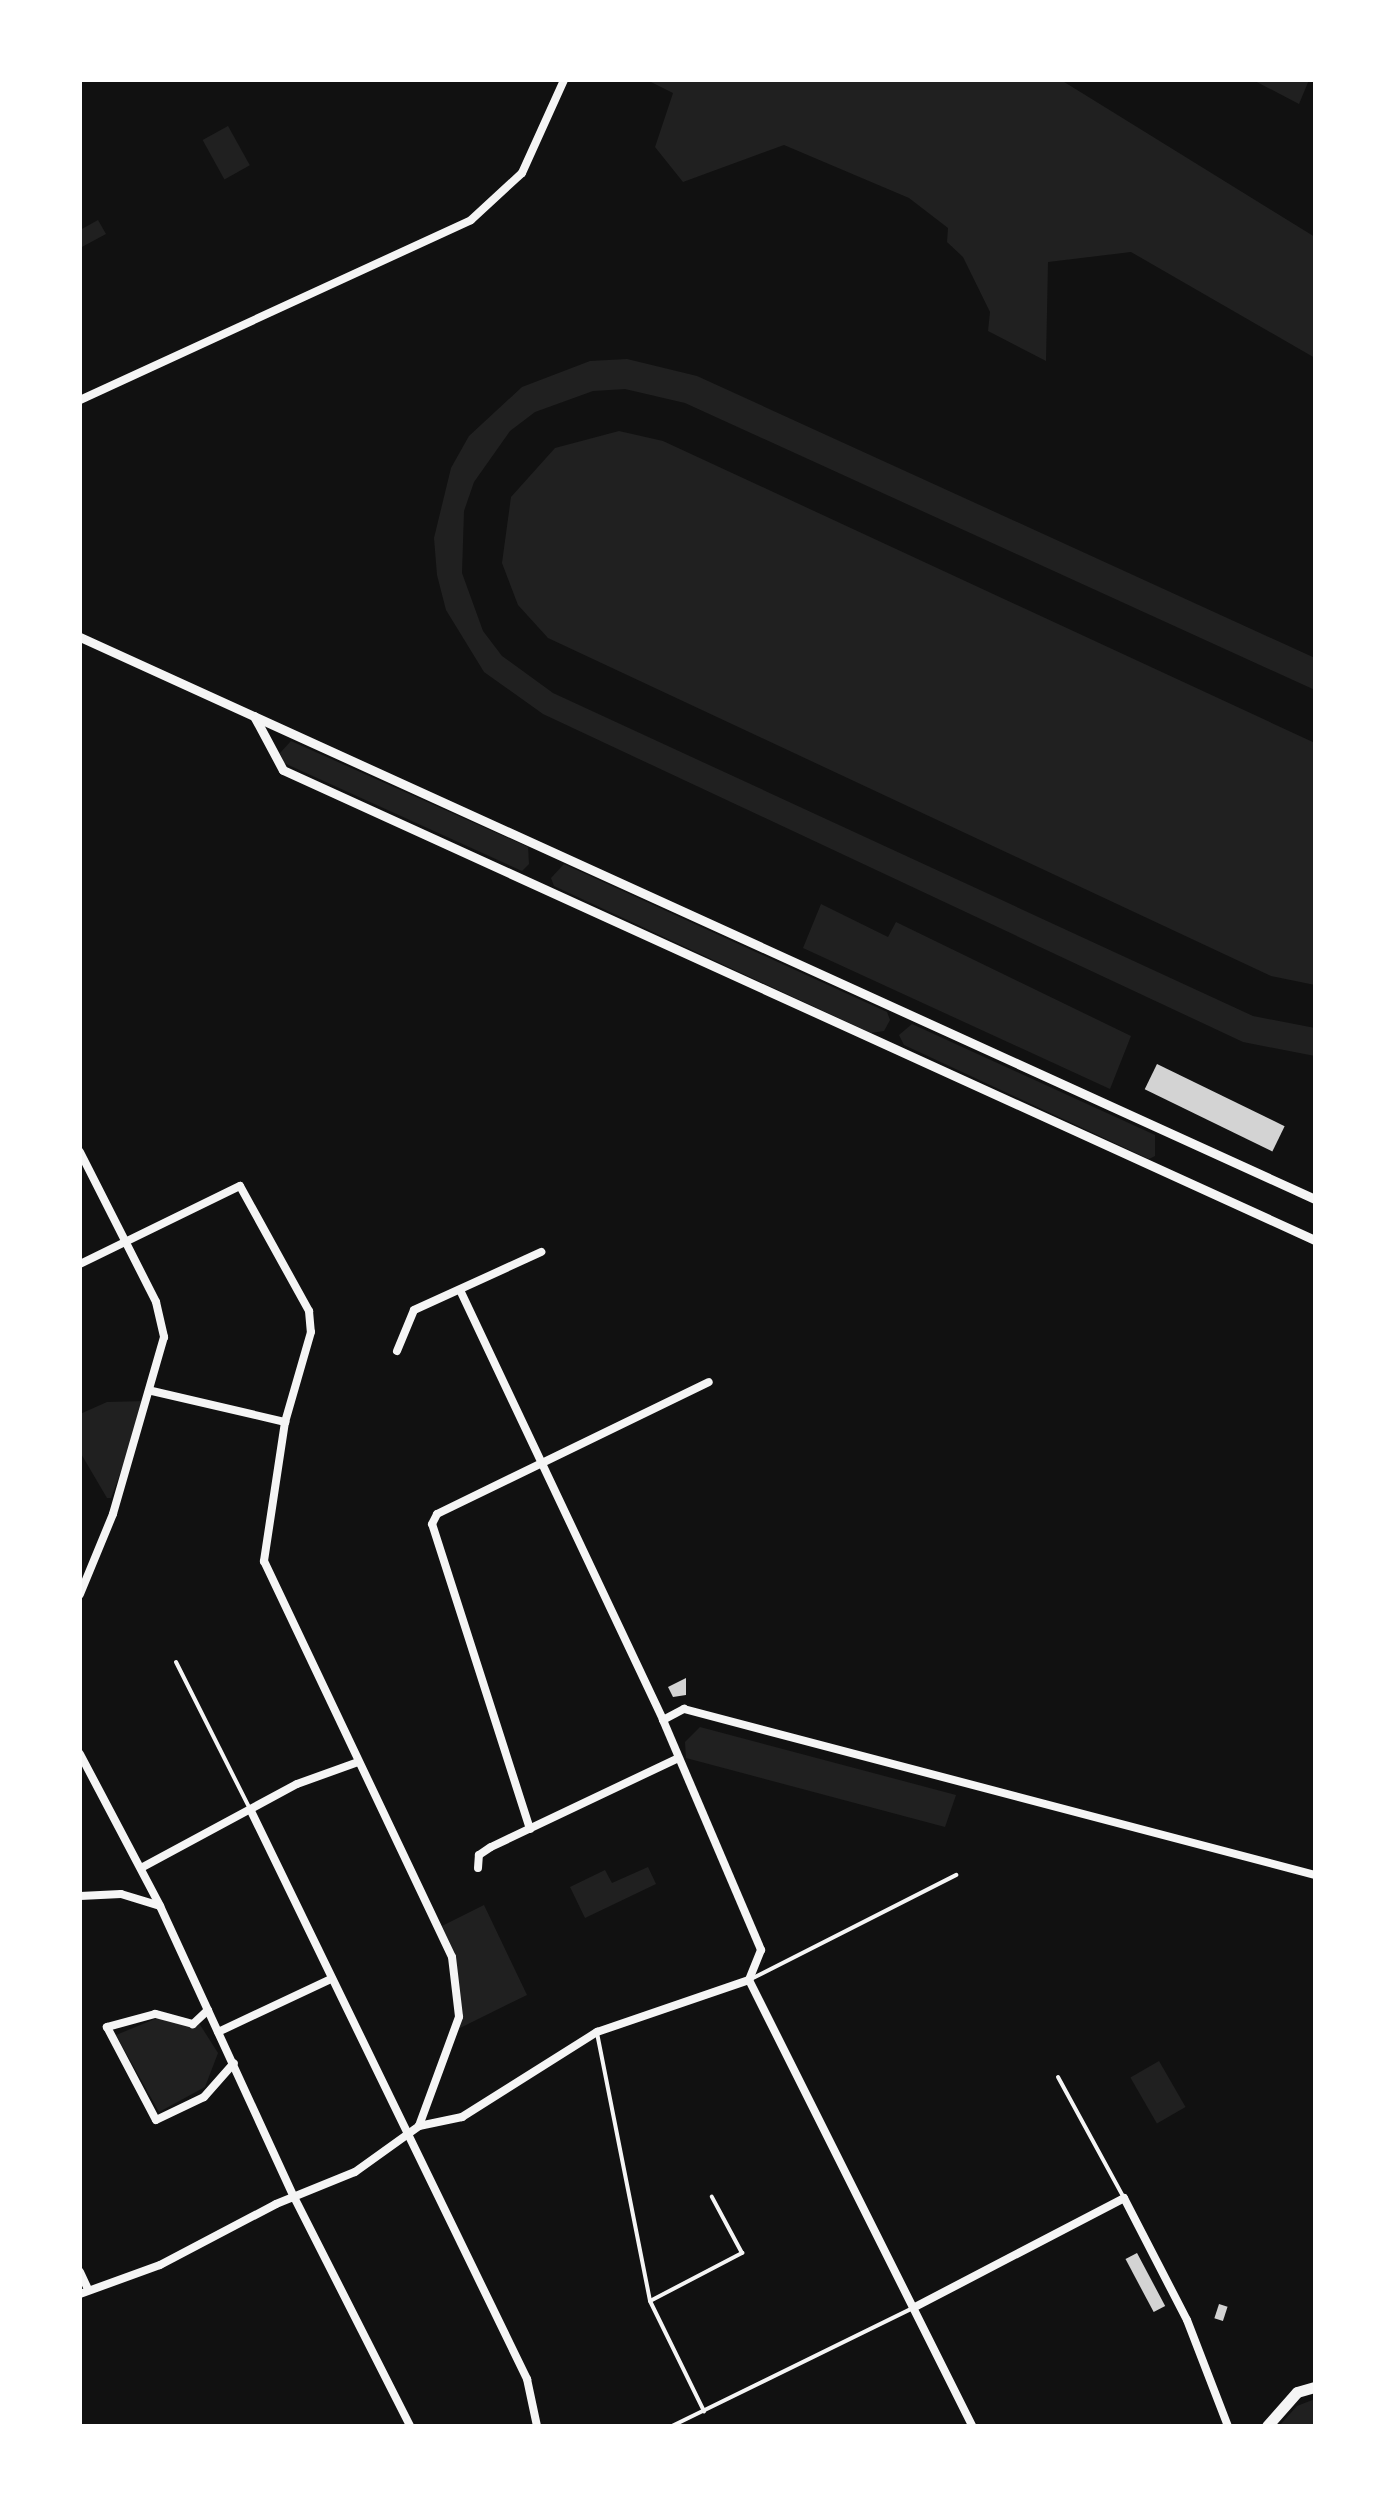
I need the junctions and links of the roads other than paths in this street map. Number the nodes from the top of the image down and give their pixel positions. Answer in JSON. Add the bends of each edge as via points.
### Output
{"nodes":[{"id":1,"x":564,"y":80,"type":"edge"},
{"id":2,"x":80,"y":400,"type":"edge"},
{"id":3,"x":80,"y":637,"type":"edge"},
{"id":4,"x":252,"y":713,"type":"junction"},
{"id":5,"x":80,"y":1152,"type":"edge"},
{"id":6,"x":1315,"y":1199,"type":"edge"},
{"id":7,"x":127,"y":1240,"type":"junction"},
{"id":8,"x":1315,"y":1240,"type":"edge"},
{"id":9,"x":541,"y":1252,"type":"dead end"},
{"id":10,"x":80,"y":1264,"type":"edge"},
{"id":11,"x":460,"y":1290,"type":"junction"},
{"id":12,"x":397,"y":1352,"type":"dead end"},
{"id":13,"x":709,"y":1382,"type":"dead end"},
{"id":14,"x":152,"y":1391,"type":"junction"},
{"id":15,"x":285,"y":1422,"type":"junction"},
{"id":16,"x":542,"y":1466,"type":"junction"},
{"id":17,"x":80,"y":1594,"type":"edge"},
{"id":18,"x":176,"y":1662,"type":"dead end"},
{"id":19,"x":663,"y":1720,"type":"junction"},
{"id":20,"x":80,"y":1754,"type":"edge"},
{"id":21,"x":676,"y":1759,"type":"junction"},
{"id":22,"x":358,"y":1762,"type":"junction"},
{"id":23,"x":251,"y":1811,"type":"junction"},
{"id":24,"x":530,"y":1828,"type":"junction"},
{"id":25,"x":141,"y":1868,"type":"junction"},
{"id":26,"x":478,"y":1868,"type":"dead end"},
{"id":27,"x":956,"y":1875,"type":"dead end"},
{"id":28,"x":1315,"y":1875,"type":"edge"},
{"id":29,"x":80,"y":1896,"type":"edge"},
{"id":30,"x":160,"y":1906,"type":"junction"},
{"id":31,"x":331,"y":1979,"type":"junction"},
{"id":32,"x":749,"y":1980,"type":"junction"},
{"id":33,"x":208,"y":2010,"type":"junction"},
{"id":34,"x":218,"y":2032,"type":"junction"},
{"id":35,"x":597,"y":2032,"type":"junction"},
{"id":36,"x":234,"y":2063,"type":"junction"},
{"id":37,"x":1058,"y":2077,"type":"dead end"},
{"id":38,"x":419,"y":2126,"type":"junction"},
{"id":39,"x":409,"y":2138,"type":"junction"},
{"id":40,"x":712,"y":2197,"type":"dead end"},
{"id":41,"x":294,"y":2198,"type":"junction"},
{"id":42,"x":1124,"y":2198,"type":"junction"},
{"id":43,"x":80,"y":2272,"type":"edge"},
{"id":44,"x":84,"y":2291,"type":"edge"},
{"id":45,"x":650,"y":2300,"type":"junction"},
{"id":46,"x":913,"y":2308,"type":"junction"},
{"id":47,"x":1315,"y":2376,"type":"edge"},
{"id":48,"x":1315,"y":2387,"type":"edge"},
{"id":49,"x":1297,"y":2392,"type":"junction"},
{"id":50,"x":704,"y":2411,"type":"junction"},
{"id":51,"x":410,"y":2426,"type":"edge"},
{"id":52,"x":537,"y":2426,"type":"edge"},
{"id":53,"x":672,"y":2426,"type":"edge"},
{"id":54,"x":972,"y":2426,"type":"edge"},
{"id":55,"x":1228,"y":2426,"type":"edge"},
{"id":56,"x":1268,"y":2426,"type":"edge"}],
"edges":[{"from":1,"to":2,"type":"street","via":[[522,174],[471,220]]},
{"from":3,"to":4,"type":"street"},
{"from":4,"to":6,"type":"street"},
{"from":4,"to":8,"type":"street","via":[[283,770]]},
{"from":5,"to":7,"type":"street"},
{"from":7,"to":10,"type":"street"},
{"from":7,"to":14,"type":"street","via":[[164,1337]]},
{"from":7,"to":15,"type":"street","via":[[240,1186],[309,1311],[312,1332]]},
{"from":9,"to":11,"type":"street"},
{"from":11,"to":12,"type":"street","via":[[408,1316]]},
{"from":11,"to":16,"type":"street"},
{"from":13,"to":16,"type":"street"},
{"from":14,"to":15,"type":"street"},
{"from":14,"to":17,"type":"street"},
{"from":15,"to":22,"type":"street","via":[[264,1561]]},
{"from":16,"to":19,"type":"street"},
{"from":16,"to":24,"type":"street","via":[[437,1514],[432,1524]]},
{"from":18,"to":23,"type":"lane"},
{"from":19,"to":21,"type":"street"},
{"from":19,"to":28,"type":"street","via":[[684,1710]]},
{"from":20,"to":25,"type":"street"},
{"from":21,"to":24,"type":"street"},
{"from":21,"to":32,"type":"street","via":[[762,1950]]},
{"from":22,"to":23,"type":"street","via":[[297,1784]]},
{"from":22,"to":38,"type":"street","via":[[452,1957],[459,2017]]},
{"from":23,"to":25,"type":"street"},
{"from":23,"to":31,"type":"street"},
{"from":24,"to":26,"type":"street","via":[[479,1855]]},
{"from":25,"to":30,"type":"street"},
{"from":27,"to":32,"type":"lane"},
{"from":29,"to":30,"type":"street","via":[[121,1894]]},
{"from":30,"to":33,"type":"street"},
{"from":31,"to":34,"type":"street"},
{"from":31,"to":39,"type":"street"},
{"from":32,"to":35,"type":"street"},
{"from":32,"to":46,"type":"street"},
{"from":33,"to":34,"type":"street"},
{"from":33,"to":36,"type":"street","via":[[193,2024],[155,2014],[107,2027],[156,2120],[204,2098]]},
{"from":34,"to":36,"type":"street"},
{"from":35,"to":38,"type":"street","via":[[462,2116]]},
{"from":35,"to":45,"type":"lane"},
{"from":36,"to":41,"type":"street"},
{"from":37,"to":42,"type":"lane"},
{"from":38,"to":39,"type":"street"},
{"from":39,"to":41,"type":"street","via":[[355,2172]]},
{"from":39,"to":52,"type":"street","via":[[526,2378]]},
{"from":40,"to":45,"type":"lane","via":[[742,2253]]},
{"from":41,"to":44,"type":"street","via":[[160,2265]]},
{"from":41,"to":51,"type":"street"},
{"from":42,"to":46,"type":"street"},
{"from":42,"to":55,"type":"street","via":[[1187,2320]]},
{"from":43,"to":44,"type":"street"},
{"from":45,"to":50,"type":"lane"},
{"from":46,"to":50,"type":"lane"},
{"from":46,"to":54,"type":"street"},
{"from":47,"to":49,"type":"main road"},
{"from":48,"to":49,"type":"main road"},
{"from":49,"to":56,"type":"main road"},
{"from":50,"to":53,"type":"lane"}]}
